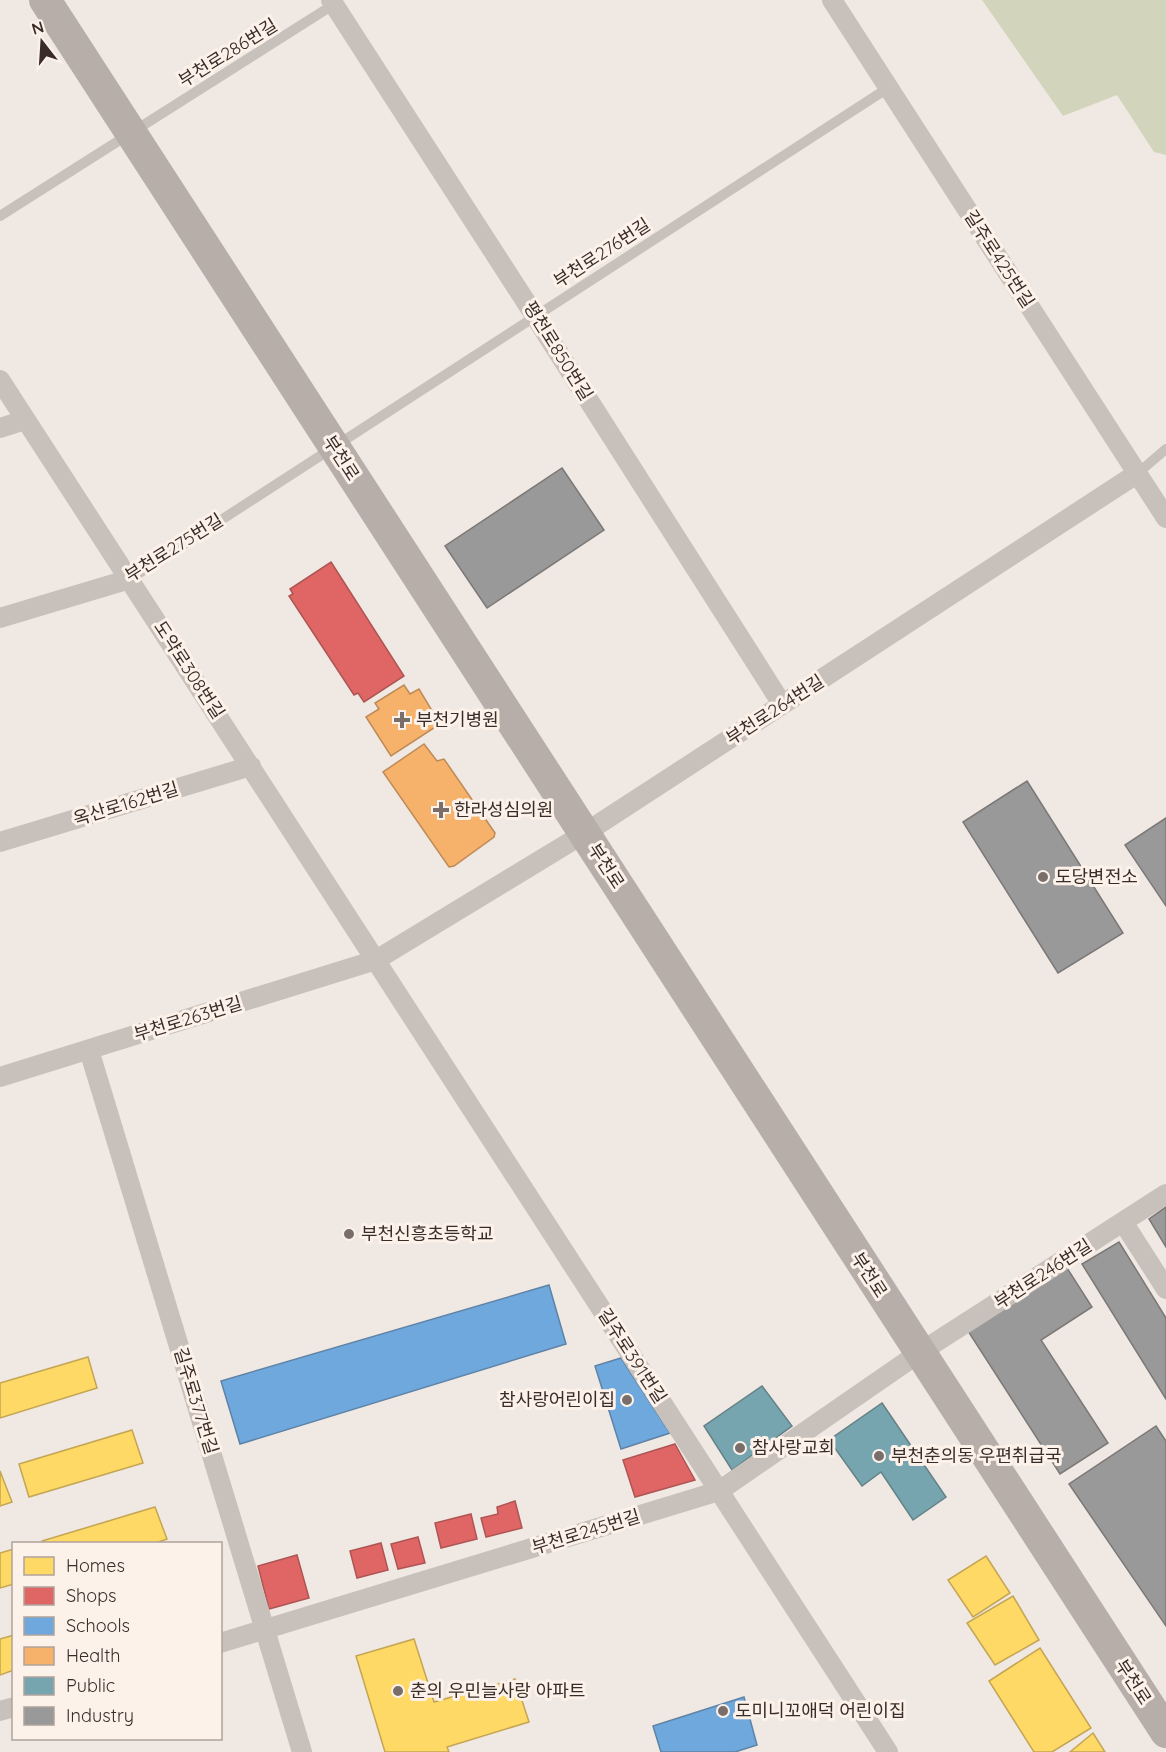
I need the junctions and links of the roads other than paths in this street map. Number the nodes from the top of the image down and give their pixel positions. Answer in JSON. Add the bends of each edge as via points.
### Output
{"nodes":[{"id":1,"x":45,"y":0,"type":"edge"},
{"id":2,"x":832,"y":0,"type":"edge"},
{"id":3,"x":336,"y":2,"type":"edge"},
{"id":4,"x":888,"y":88,"type":"junction"},
{"id":5,"x":131,"y":134,"type":"junction"},
{"id":6,"x":0,"y":216,"type":"edge"},
{"id":7,"x":535,"y":316,"type":"junction"},
{"id":8,"x":0,"y":380,"type":"edge"},
{"id":9,"x":25,"y":420,"type":"junction"},
{"id":10,"x":0,"y":428,"type":"edge"},
{"id":11,"x":334,"y":446,"type":"junction"},
{"id":12,"x":1166,"y":449,"type":"edge"},
{"id":13,"x":1138,"y":473,"type":"junction"},
{"id":14,"x":1166,"y":518,"type":"edge"},
{"id":15,"x":130,"y":579,"type":"junction"},
{"id":16,"x":0,"y":618,"type":"edge"},
{"id":17,"x":782,"y":704,"type":"junction"},
{"id":18,"x":251,"y":766,"type":"junction"},
{"id":19,"x":585,"y":833,"type":"junction"},
{"id":20,"x":0,"y":842,"type":"edge"},
{"id":21,"x":376,"y":960,"type":"junction"},
{"id":22,"x":88,"y":1050,"type":"junction"},
{"id":23,"x":0,"y":1077,"type":"edge"},
{"id":24,"x":1166,"y":1194,"type":"edge"},
{"id":25,"x":1123,"y":1222,"type":"junction"},
{"id":26,"x":1166,"y":1288,"type":"edge"},
{"id":27,"x":920,"y":1353,"type":"junction"},
{"id":28,"x":719,"y":1491,"type":"junction"},
{"id":29,"x":266,"y":1630,"type":"junction"},
{"id":30,"x":222,"y":1642,"type":"edge"},
{"id":31,"x":1166,"y":1732,"type":"edge"},
{"id":32,"x":302,"y":1752,"type":"edge"},
{"id":33,"x":888,"y":1752,"type":"edge"}],
"edges":[{"from":1,"to":5,"type":"main road","name":"부천로"},
{"from":2,"to":4,"type":"street","name":"길주로425번길"},
{"from":3,"to":5,"type":"lane","name":"부천로286번길"},
{"from":3,"to":7,"type":"street","name":"평천로850번길"},
{"from":4,"to":7,"type":"lane","name":"부천로276번길"},
{"from":4,"to":13,"type":"street","name":"길주로425번길"},
{"from":5,"to":6,"type":"lane","name":"부천로286번길"},
{"from":5,"to":11,"type":"main road","name":"부천로"},
{"from":7,"to":11,"type":"lane","name":"부천로276번길"},
{"from":7,"to":17,"type":"street","name":"평천로850번길"},
{"from":8,"to":9,"type":"street","name":"도약로308번길"},
{"from":9,"to":10,"type":"street"},
{"from":9,"to":15,"type":"street","name":"도약로308번길"},
{"from":11,"to":15,"type":"lane","name":"부천로275번길"},
{"from":11,"to":19,"type":"main road","name":"부천로"},
{"from":12,"to":13,"type":"lane","name":"부천로264번길"},
{"from":13,"to":14,"type":"street","name":"길주로425번길"},
{"from":13,"to":17,"type":"street","name":"부천로264번길"},
{"from":15,"to":16,"type":"street","name":"부천로275번길"},
{"from":15,"to":18,"type":"street","name":"도약로308번길"},
{"from":17,"to":19,"type":"street","name":"부천로264번길"},
{"from":18,"to":20,"type":"street","name":"옥산로162번길"},
{"from":18,"to":21,"type":"street","name":"도약로308번길"},
{"from":19,"to":21,"type":"street","name":"부천로264번길"},
{"from":19,"to":27,"type":"main road","name":"부천로"},
{"from":21,"to":22,"type":"street","name":"부천로263번길"},
{"from":21,"to":28,"type":"street","name":"길주로391번길"},
{"from":22,"to":23,"type":"street","name":"부천로263번길"},
{"from":22,"to":29,"type":"street","name":"길주로377번길"},
{"from":24,"to":25,"type":"street","name":"부천로246번길"},
{"from":25,"to":26,"type":"street"},
{"from":25,"to":27,"type":"street","name":"부천로246번길"},
{"from":27,"to":28,"type":"street","name":"부천로245번길"},
{"from":27,"to":31,"type":"main road","name":"부천로"},
{"from":28,"to":29,"type":"street","name":"부천로245번길"},
{"from":28,"to":33,"type":"street","name":"길주로391번길"},
{"from":29,"to":30,"type":"street","name":"부천로245번길"},
{"from":29,"to":32,"type":"street","name":"길주로377번길"}]}
